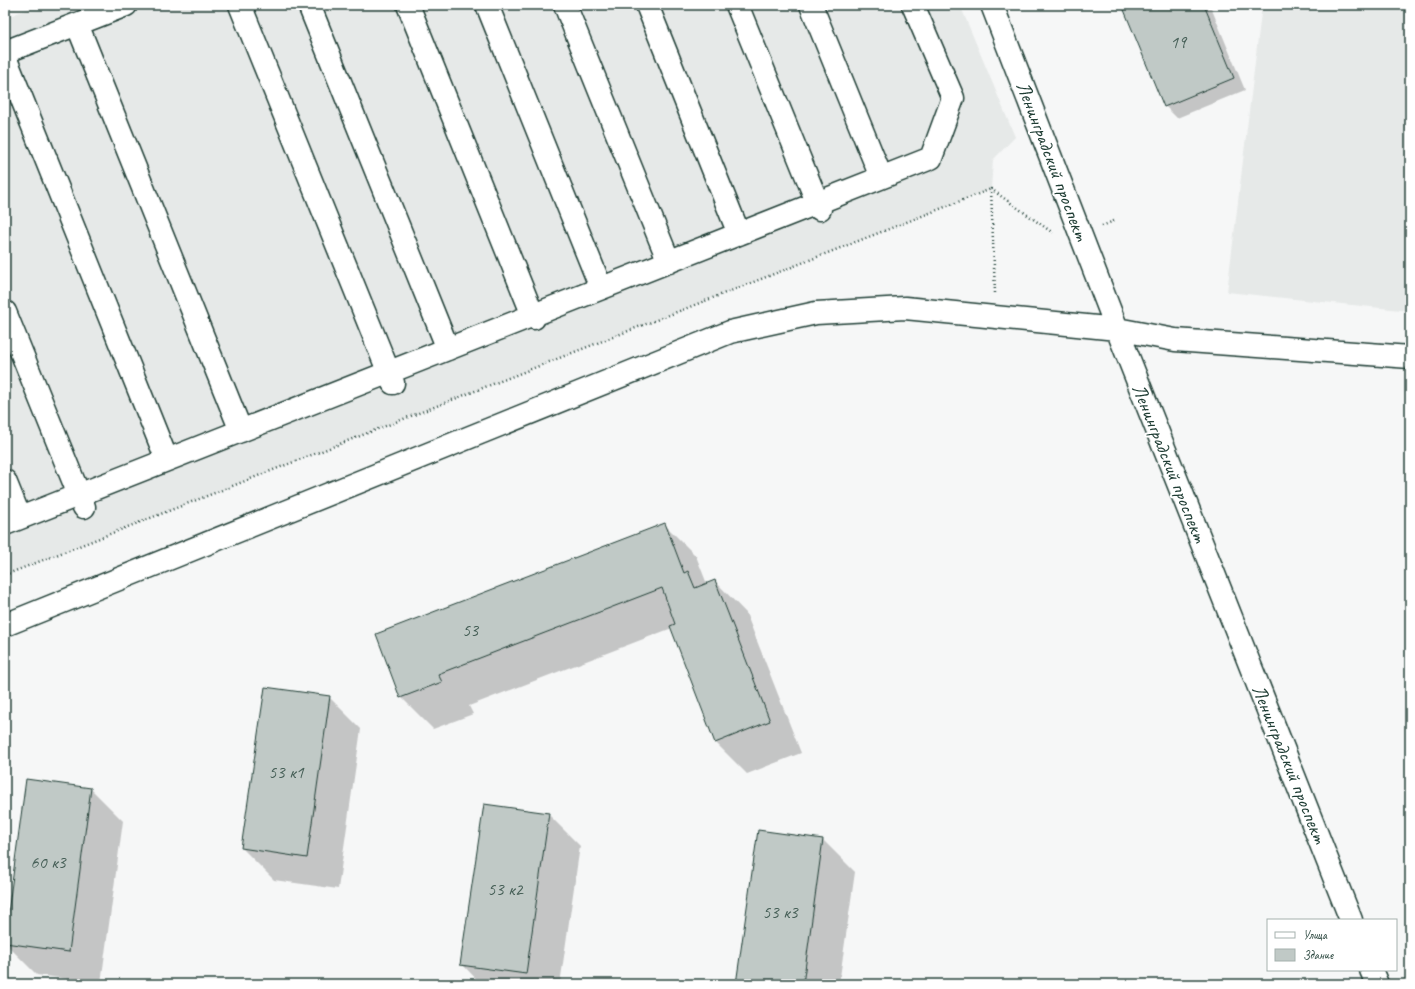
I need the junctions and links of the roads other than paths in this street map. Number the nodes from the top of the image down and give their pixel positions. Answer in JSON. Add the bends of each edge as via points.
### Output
{"nodes":[{"id":1,"x":126,"y":5,"type":"edge"},
{"id":2,"x":240,"y":5,"type":"edge"},
{"id":3,"x":309,"y":5,"type":"edge"},
{"id":4,"x":408,"y":5,"type":"edge"},
{"id":5,"x":487,"y":5,"type":"edge"},
{"id":6,"x":565,"y":5,"type":"edge"},
{"id":7,"x":647,"y":5,"type":"edge"},
{"id":8,"x":737,"y":5,"type":"edge"},
{"id":9,"x":811,"y":5,"type":"edge"},
{"id":10,"x":913,"y":5,"type":"edge"},
{"id":11,"x":992,"y":5,"type":"edge"},
{"id":12,"x":77,"y":24,"type":"junction"},
{"id":13,"x":5,"y":52,"type":"edge"},
{"id":14,"x":5,"y":57,"type":"edge"},
{"id":15,"x":881,"y":178,"type":"junction"},
{"id":16,"x":818,"y":206,"type":"junction"},
{"id":17,"x":739,"y":234,"type":"junction"},
{"id":18,"x":669,"y":262,"type":"junction"},
{"id":19,"x":602,"y":288,"type":"junction"},
{"id":20,"x":5,"y":312,"type":"edge"},
{"id":21,"x":533,"y":316,"type":"junction"},
{"id":22,"x":1117,"y":329,"type":"junction"},
{"id":23,"x":448,"y":349,"type":"junction"},
{"id":24,"x":1410,"y":357,"type":"edge"},
{"id":25,"x":391,"y":378,"type":"junction"},
{"id":26,"x":241,"y":430,"type":"junction"},
{"id":27,"x":168,"y":460,"type":"junction"},
{"id":28,"x":5,"y":482,"type":"edge"},
{"id":29,"x":82,"y":501,"type":"junction"},
{"id":30,"x":12,"y":521,"type":"edge"},
{"id":31,"x":5,"y":625,"type":"edge"},
{"id":32,"x":1351,"y":919,"type":"edge"},
{"id":33,"x":1371,"y":971,"type":"edge"},
{"id":34,"x":1377,"y":984,"type":"edge"}],
"edges":[{"from":1,"to":12,"type":"street"},
{"from":2,"to":25,"type":"street"},
{"from":3,"to":23,"type":"street"},
{"from":4,"to":21,"type":"street"},
{"from":5,"to":19,"type":"street"},
{"from":6,"to":18,"type":"street"},
{"from":7,"to":17,"type":"street"},
{"from":8,"to":16,"type":"street"},
{"from":9,"to":15,"type":"street"},
{"from":10,"to":15,"type":"street","via":[[953,98],[931,158]]},
{"from":11,"to":22,"type":"street","name":"Ленинградский проспект"},
{"from":12,"to":13,"type":"street"},
{"from":12,"to":26,"type":"street"},
{"from":14,"to":27,"type":"street"},
{"from":15,"to":16,"type":"street"},
{"from":16,"to":17,"type":"street"},
{"from":17,"to":18,"type":"street"},
{"from":18,"to":19,"type":"street"},
{"from":19,"to":21,"type":"street"},
{"from":20,"to":29,"type":"street"},
{"from":21,"to":23,"type":"street"},
{"from":22,"to":24,"type":"street","via":[[1175,340]]},
{"from":22,"to":31,"type":"street","via":[[905,308],[816,313],[730,332]]},
{"from":22,"to":32,"type":"street","name":"Ленинградский проспект"},
{"from":23,"to":25,"type":"street"},
{"from":25,"to":26,"type":"street"},
{"from":26,"to":27,"type":"street"},
{"from":27,"to":29,"type":"street"},
{"from":28,"to":30,"type":"street"},
{"from":29,"to":30,"type":"street"},
{"from":33,"to":34,"type":"street"}]}
